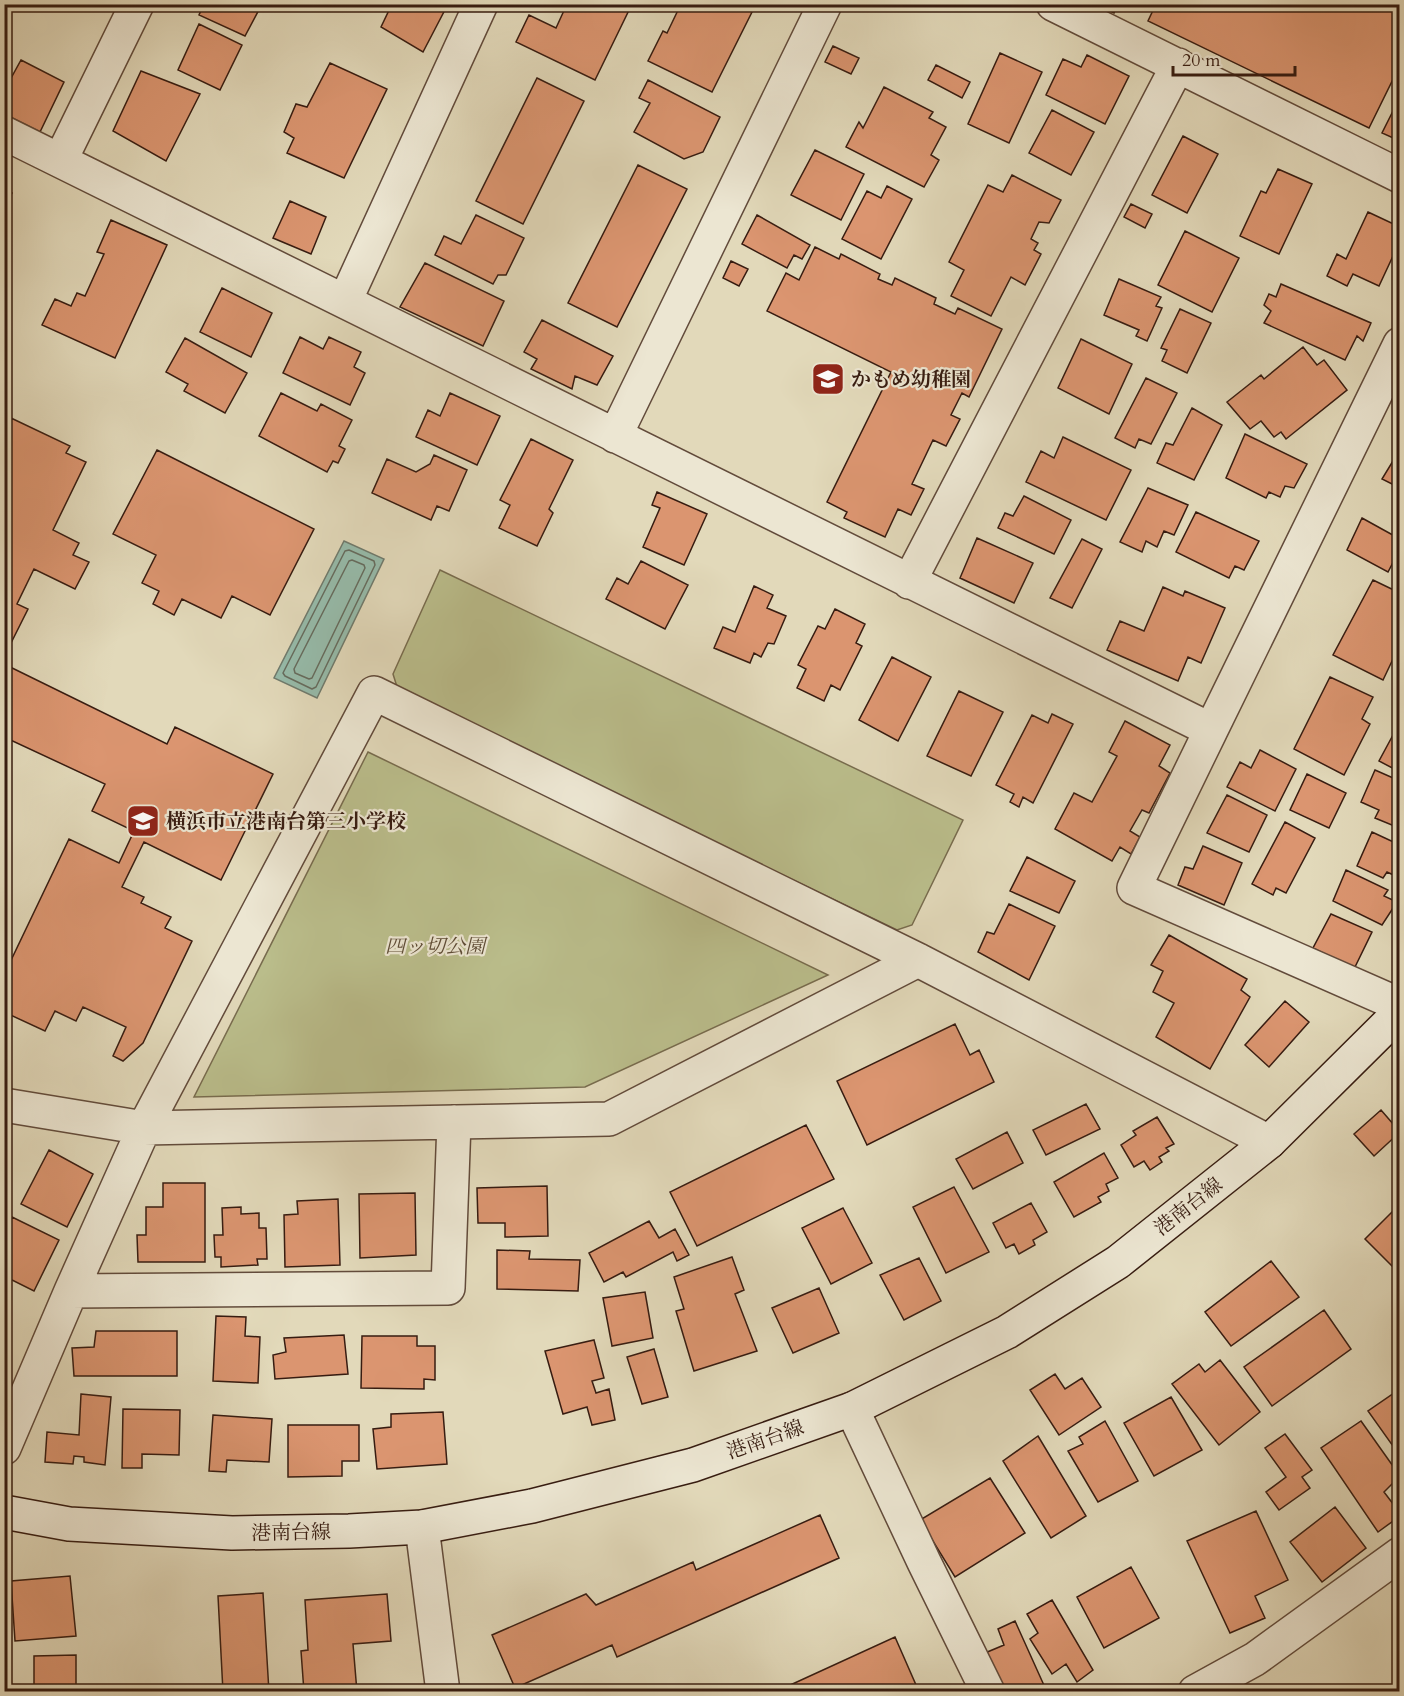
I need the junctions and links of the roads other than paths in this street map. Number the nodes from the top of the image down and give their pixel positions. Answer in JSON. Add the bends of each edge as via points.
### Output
{"nodes":[{"id":1,"x":136,"y":4,"type":"edge"},
{"id":2,"x":481,"y":4,"type":"edge"},
{"id":3,"x":825,"y":4,"type":"edge"},
{"id":4,"x":1053,"y":4,"type":"edge"},
{"id":5,"x":1178,"y":65,"type":"junction"},
{"id":6,"x":4,"y":133,"type":"edge"},
{"id":7,"x":61,"y":159,"type":"junction"},
{"id":8,"x":1400,"y":176,"type":"edge"},
{"id":9,"x":345,"y":301,"type":"junction"},
{"id":10,"x":1400,"y":344,"type":"edge"},
{"id":11,"x":615,"y":436,"type":"junction"},
{"id":12,"x":909,"y":582,"type":"junction"},
{"id":13,"x":1211,"y":730,"type":"junction"},
{"id":14,"x":918,"y":960,"type":"junction"},
{"id":15,"x":1400,"y":1005,"type":"edge"},
{"id":16,"x":1400,"y":1012,"type":"edge"},
{"id":17,"x":4,"y":1105,"type":"edge"},
{"id":18,"x":454,"y":1122,"type":"junction"},
{"id":19,"x":144,"y":1128,"type":"junction"},
{"id":20,"x":1269,"y":1142,"type":"junction"},
{"id":21,"x":71,"y":1291,"type":"junction"},
{"id":22,"x":852,"y":1409,"type":"junction"},
{"id":23,"x":4,"y":1448,"type":"edge"},
{"id":24,"x":4,"y":1512,"type":"edge"},
{"id":25,"x":422,"y":1527,"type":"junction"},
{"id":26,"x":1395,"y":1563,"type":"edge"},
{"id":27,"x":443,"y":1692,"type":"edge"},
{"id":28,"x":988,"y":1692,"type":"edge"},
{"id":29,"x":1195,"y":1692,"type":"edge"}],
"edges":[{"from":1,"to":7,"type":"street"},
{"from":2,"to":9,"type":"street"},
{"from":3,"to":11,"type":"street"},
{"from":4,"to":5,"type":"street"},
{"from":5,"to":8,"type":"street"},
{"from":5,"to":12,"type":"street"},
{"from":6,"to":7,"type":"street"},
{"from":7,"to":9,"type":"street"},
{"from":9,"to":11,"type":"street"},
{"from":10,"to":13,"type":"street"},
{"from":11,"to":12,"type":"street"},
{"from":12,"to":13,"type":"street"},
{"from":13,"to":15,"type":"street","via":[[1134,888]]},
{"from":14,"to":18,"type":"street","via":[[609,1119]]},
{"from":14,"to":19,"type":"street","via":[[374,693]]},
{"from":14,"to":20,"type":"street"},
{"from":16,"to":20,"type":"street","name":"港南台線"},
{"from":17,"to":19,"type":"street"},
{"from":18,"to":19,"type":"street"},
{"from":18,"to":21,"type":"street","via":[[448,1288]]},
{"from":19,"to":21,"type":"street"},
{"from":20,"to":22,"type":"street","name":"港南台線","via":[[1118,1262],[1008,1332]]},
{"from":21,"to":23,"type":"street"},
{"from":22,"to":25,"type":"street","name":"港南台線","via":[[693,1465],[532,1506]]},
{"from":22,"to":28,"type":"street"},
{"from":24,"to":25,"type":"street","name":"港南台線","via":[[69,1524],[232,1533]]},
{"from":25,"to":27,"type":"street"},
{"from":26,"to":29,"type":"street","via":[[1255,1659]]}]}
